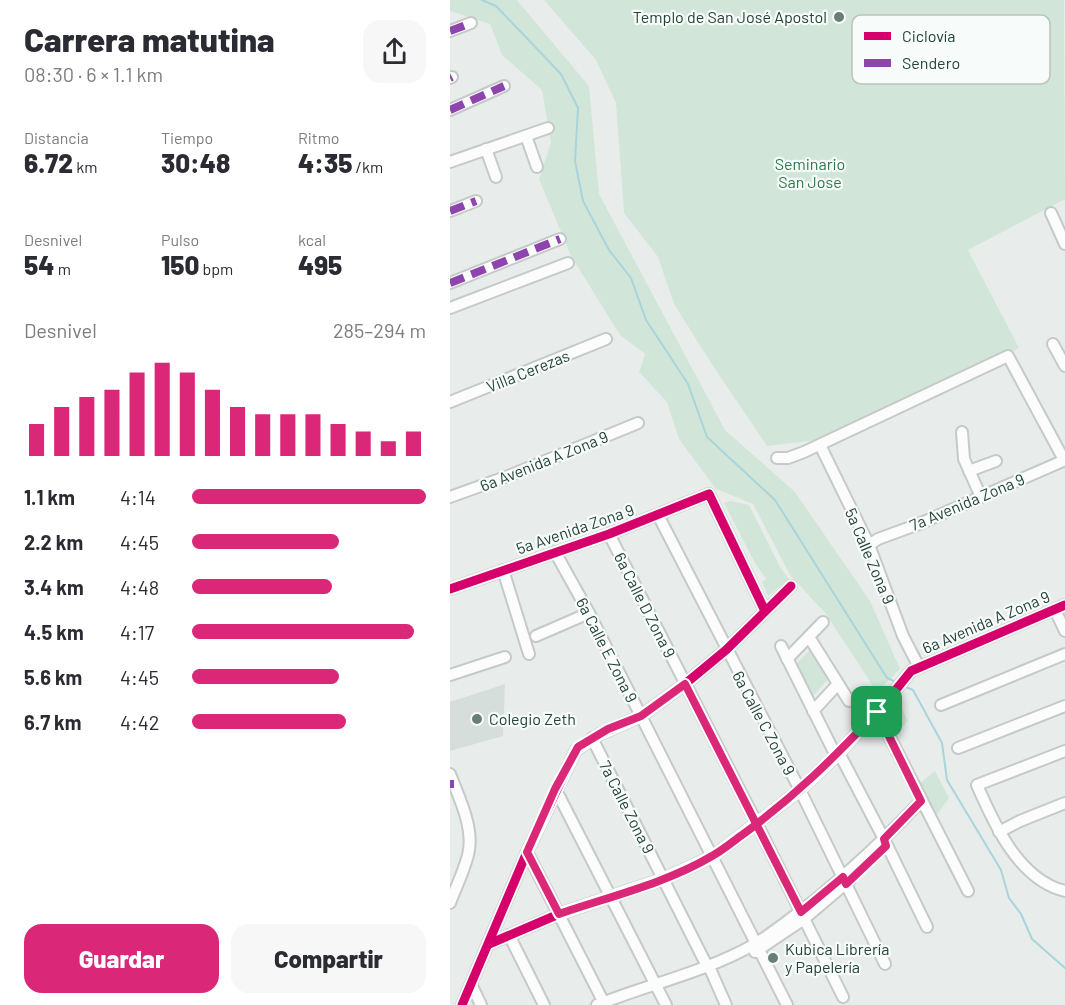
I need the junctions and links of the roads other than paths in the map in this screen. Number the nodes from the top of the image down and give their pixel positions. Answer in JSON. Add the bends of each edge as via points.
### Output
{"nodes":[{"id":1,"x":471,"y":23,"type":"dead end"},
{"id":2,"x":450,"y":32,"type":"edge"},
{"id":3,"x":504,"y":86,"type":"dead end"},
{"id":4,"x":450,"y":110,"type":"edge"},
{"id":5,"x":548,"y":128,"type":"dead end"},
{"id":6,"x":526,"y":136,"type":"junction"},
{"id":7,"x":486,"y":149,"type":"junction"},
{"id":8,"x":450,"y":162,"type":"edge"},
{"id":9,"x":537,"y":167,"type":"dead end"},
{"id":10,"x":496,"y":177,"type":"dead end"},
{"id":11,"x":476,"y":201,"type":"dead end"},
{"id":12,"x":450,"y":211,"type":"edge"},
{"id":13,"x":1051,"y":213,"type":"dead end"},
{"id":14,"x":560,"y":239,"type":"dead end"},
{"id":15,"x":1065,"y":244,"type":"edge"},
{"id":16,"x":568,"y":263,"type":"dead end"},
{"id":17,"x":450,"y":283,"type":"edge"},
{"id":18,"x":450,"y":308,"type":"edge"},
{"id":19,"x":606,"y":339,"type":"dead end"},
{"id":20,"x":1053,"y":344,"type":"dead end"},
{"id":21,"x":1065,"y":366,"type":"edge"},
{"id":22,"x":450,"y":402,"type":"edge"},
{"id":23,"x":638,"y":423,"type":"dead end"},
{"id":24,"x":962,"y":432,"type":"dead end"},
{"id":25,"x":820,"y":445,"type":"junction"},
{"id":26,"x":777,"y":458,"type":"dead end"},
{"id":27,"x":1065,"y":460,"type":"edge"},
{"id":28,"x":996,"y":461,"type":"dead end"},
{"id":29,"x":969,"y":471,"type":"junction"},
{"id":30,"x":450,"y":497,"type":"edge"},
{"id":31,"x":981,"y":497,"type":"junction"},
{"id":32,"x":658,"y":515,"type":"junction"},
{"id":33,"x":609,"y":534,"type":"junction"},
{"id":34,"x":868,"y":545,"type":"junction"},
{"id":35,"x":555,"y":552,"type":"junction"},
{"id":36,"x":503,"y":570,"type":"junction"},
{"id":37,"x":791,"y":586,"type":"dead end"},
{"id":38,"x":450,"y":590,"type":"edge"},
{"id":39,"x":1060,"y":608,"type":"edge"},
{"id":40,"x":765,"y":611,"type":"junction"},
{"id":41,"x":589,"y":613,"type":"junction"},
{"id":42,"x":823,"y":622,"type":"dead end"},
{"id":43,"x":1065,"y":632,"type":"edge"},
{"id":44,"x":536,"y":636,"type":"dead end"},
{"id":45,"x":809,"y":636,"type":"junction"},
{"id":46,"x":781,"y":646,"type":"dead end"},
{"id":47,"x":726,"y":650,"type":"junction"},
{"id":48,"x":529,"y":654,"type":"dead end"},
{"id":49,"x":1065,"y":654,"type":"edge"},
{"id":50,"x":505,"y":657,"type":"dead end"},
{"id":51,"x":787,"y":659,"type":"junction"},
{"id":52,"x":915,"y":669,"type":"junction"},
{"id":53,"x":450,"y":675,"type":"edge"},
{"id":54,"x":685,"y":684,"type":"junction"},
{"id":55,"x":838,"y":684,"type":"junction"},
{"id":56,"x":849,"y":701,"type":"dead end"},
{"id":57,"x":941,"y":705,"type":"dead end"},
{"id":58,"x":1065,"y":706,"type":"edge"},
{"id":59,"x":813,"y":711,"type":"junction"},
{"id":60,"x":877,"y":712,"type":"junction"},
{"id":61,"x":641,"y":716,"type":"junction"},
{"id":62,"x":592,"y":738,"type":"junction"},
{"id":63,"x":958,"y":748,"type":"dead end"},
{"id":64,"x":1065,"y":751,"type":"edge"},
{"id":65,"x":838,"y":754,"type":"junction"},
{"id":66,"x":451,"y":781,"type":"edge"},
{"id":67,"x":555,"y":789,"type":"junction"},
{"id":68,"x":800,"y":790,"type":"junction"},
{"id":69,"x":1065,"y":802,"type":"edge"},
{"id":70,"x":923,"y":804,"type":"junction"},
{"id":71,"x":757,"y":824,"type":"junction"},
{"id":72,"x":999,"y":832,"type":"junction"},
{"id":73,"x":885,"y":843,"type":"junction"},
{"id":74,"x":527,"y":852,"type":"junction"},
{"id":75,"x":712,"y":856,"type":"junction"},
{"id":76,"x":663,"y":879,"type":"junction"},
{"id":77,"x":844,"y":881,"type":"junction"},
{"id":78,"x":968,"y":891,"type":"dead end"},
{"id":79,"x":1065,"y":891,"type":"edge"},
{"id":80,"x":611,"y":897,"type":"junction"},
{"id":81,"x":450,"y":903,"type":"edge"},
{"id":82,"x":559,"y":914,"type":"junction"},
{"id":83,"x":802,"y":915,"type":"junction"},
{"id":84,"x":927,"y":927,"type":"dead end"},
{"id":85,"x":509,"y":935,"type":"junction"},
{"id":86,"x":489,"y":944,"type":"junction"},
{"id":87,"x":758,"y":947,"type":"junction"},
{"id":88,"x":885,"y":964,"type":"dead end"},
{"id":89,"x":709,"y":968,"type":"junction"},
{"id":90,"x":471,"y":984,"type":"junction"},
{"id":91,"x":657,"y":988,"type":"junction"},
{"id":92,"x":843,"y":997,"type":"dead end"},
{"id":93,"x":602,"y":1004,"type":"edge"},
{"id":94,"x":462,"y":1005,"type":"edge"},
{"id":95,"x":481,"y":1005,"type":"edge"},
{"id":96,"x":544,"y":1005,"type":"edge"},
{"id":97,"x":617,"y":1005,"type":"edge"},
{"id":98,"x":666,"y":1005,"type":"edge"},
{"id":99,"x":726,"y":1005,"type":"edge"},
{"id":100,"x":787,"y":1005,"type":"edge"}],
"edges":[{"from":1,"to":2,"type":"street"},
{"from":3,"to":4,"type":"street"},
{"from":5,"to":6,"type":"street"},
{"from":6,"to":7,"type":"street"},
{"from":6,"to":9,"type":"street"},
{"from":7,"to":8,"type":"street"},
{"from":7,"to":10,"type":"street"},
{"from":11,"to":12,"type":"street"},
{"from":13,"to":15,"type":"street"},
{"from":14,"to":17,"type":"street"},
{"from":16,"to":18,"type":"street"},
{"from":19,"to":22,"type":"street","name":"Villa Cerezas"},
{"from":20,"to":21,"type":"street"},
{"from":23,"to":30,"type":"street","name":"6a Avenida A Zona 9"},
{"from":24,"to":29,"type":"street"},
{"from":25,"to":26,"type":"street","via":[[795,456]]},
{"from":25,"to":27,"type":"street","via":[[1008,356]]},
{"from":25,"to":34,"type":"street","name":"5a Calle Zona 9"},
{"from":27,"to":31,"type":"street","name":"7a Avenida Zona 9"},
{"from":28,"to":29,"type":"street"},
{"from":29,"to":31,"type":"street"},
{"from":31,"to":34,"type":"street","name":"7a Avenida Zona 9"},
{"from":32,"to":33,"type":"street","name":"5a Avenida Zona 9"},
{"from":32,"to":40,"type":"street","name":"5a Avenida Zona 9","via":[[709,494]]},
{"from":32,"to":47,"type":"street","name":"6a Calle C Zona 9"},
{"from":33,"to":35,"type":"street","name":"5a Avenida Zona 9"},
{"from":33,"to":54,"type":"street","name":"6a Calle D Zona 9"},
{"from":34,"to":52,"type":"street","name":"5a Calle Zona 9"},
{"from":35,"to":36,"type":"street","name":"5a Avenida Zona 9"},
{"from":35,"to":41,"type":"street","name":"6a Calle E Zona 9"},
{"from":36,"to":38,"type":"street","name":"5a Avenida Zona 9"},
{"from":36,"to":48,"type":"street"},
{"from":37,"to":40,"type":"street"},
{"from":39,"to":43,"type":"street"},
{"from":39,"to":52,"type":"street","name":"6a Avenida A Zona 9"},
{"from":40,"to":47,"type":"street"},
{"from":41,"to":44,"type":"street"},
{"from":41,"to":61,"type":"street","name":"6a Calle E Zona 9"},
{"from":42,"to":45,"type":"street"},
{"from":45,"to":51,"type":"street"},
{"from":45,"to":55,"type":"street"},
{"from":46,"to":51,"type":"street"},
{"from":47,"to":54,"type":"street"},
{"from":47,"to":68,"type":"street","name":"6a Calle C Zona 9"},
{"from":49,"to":57,"type":"street"},
{"from":50,"to":53,"type":"street"},
{"from":51,"to":59,"type":"street"},
{"from":52,"to":60,"type":"street"},
{"from":54,"to":61,"type":"street"},
{"from":54,"to":71,"type":"street","name":"6a Calle D Zona 9"},
{"from":55,"to":56,"type":"street"},
{"from":55,"to":59,"type":"street"},
{"from":58,"to":63,"type":"street"},
{"from":59,"to":65,"type":"street"},
{"from":60,"to":65,"type":"street"},
{"from":60,"to":70,"type":"street"},
{"from":61,"to":62,"type":"street"},
{"from":61,"to":75,"type":"street","name":"6a Calle E Zona 9"},
{"from":62,"to":67,"type":"street","via":[[576,750]]},
{"from":62,"to":76,"type":"street","name":"7a Calle Zona 9"},
{"from":64,"to":72,"type":"street","via":[[977,785]]},
{"from":65,"to":68,"type":"street"},
{"from":65,"to":73,"type":"street"},
{"from":66,"to":81,"type":"street","via":[[467,824],[470,846]]},
{"from":67,"to":74,"type":"street"},
{"from":67,"to":80,"type":"street"},
{"from":68,"to":71,"type":"street"},
{"from":68,"to":77,"type":"street","name":"6a Calle C Zona 9"},
{"from":69,"to":72,"type":"street"},
{"from":70,"to":73,"type":"street"},
{"from":70,"to":78,"type":"street"},
{"from":71,"to":75,"type":"street"},
{"from":71,"to":83,"type":"street","name":"6a Calle D Zona 9"},
{"from":72,"to":79,"type":"street","via":[[1039,878]]},
{"from":73,"to":77,"type":"street"},
{"from":73,"to":84,"type":"street"},
{"from":74,"to":82,"type":"street"},
{"from":74,"to":86,"type":"street"},
{"from":75,"to":76,"type":"street"},
{"from":75,"to":87,"type":"street","name":"6a Calle E Zona 9"},
{"from":76,"to":80,"type":"street"},
{"from":76,"to":89,"type":"street","name":"7a Calle Zona 9"},
{"from":77,"to":83,"type":"street"},
{"from":77,"to":88,"type":"street","name":"6a Calle C Zona 9"},
{"from":80,"to":82,"type":"street"},
{"from":80,"to":91,"type":"street"},
{"from":82,"to":85,"type":"street"},
{"from":82,"to":93,"type":"street"},
{"from":83,"to":87,"type":"street"},
{"from":83,"to":92,"type":"street","name":"6a Calle D Zona 9"},
{"from":85,"to":86,"type":"street"},
{"from":85,"to":96,"type":"street"},
{"from":86,"to":90,"type":"street"},
{"from":87,"to":89,"type":"street"},
{"from":87,"to":100,"type":"street","name":"6a Calle E Zona 9"},
{"from":89,"to":91,"type":"street"},
{"from":89,"to":99,"type":"street","name":"7a Calle Zona 9"},
{"from":90,"to":94,"type":"street"},
{"from":90,"to":95,"type":"street"},
{"from":91,"to":93,"type":"street"},
{"from":91,"to":97,"type":"street"},
{"from":91,"to":98,"type":"street"}]}
